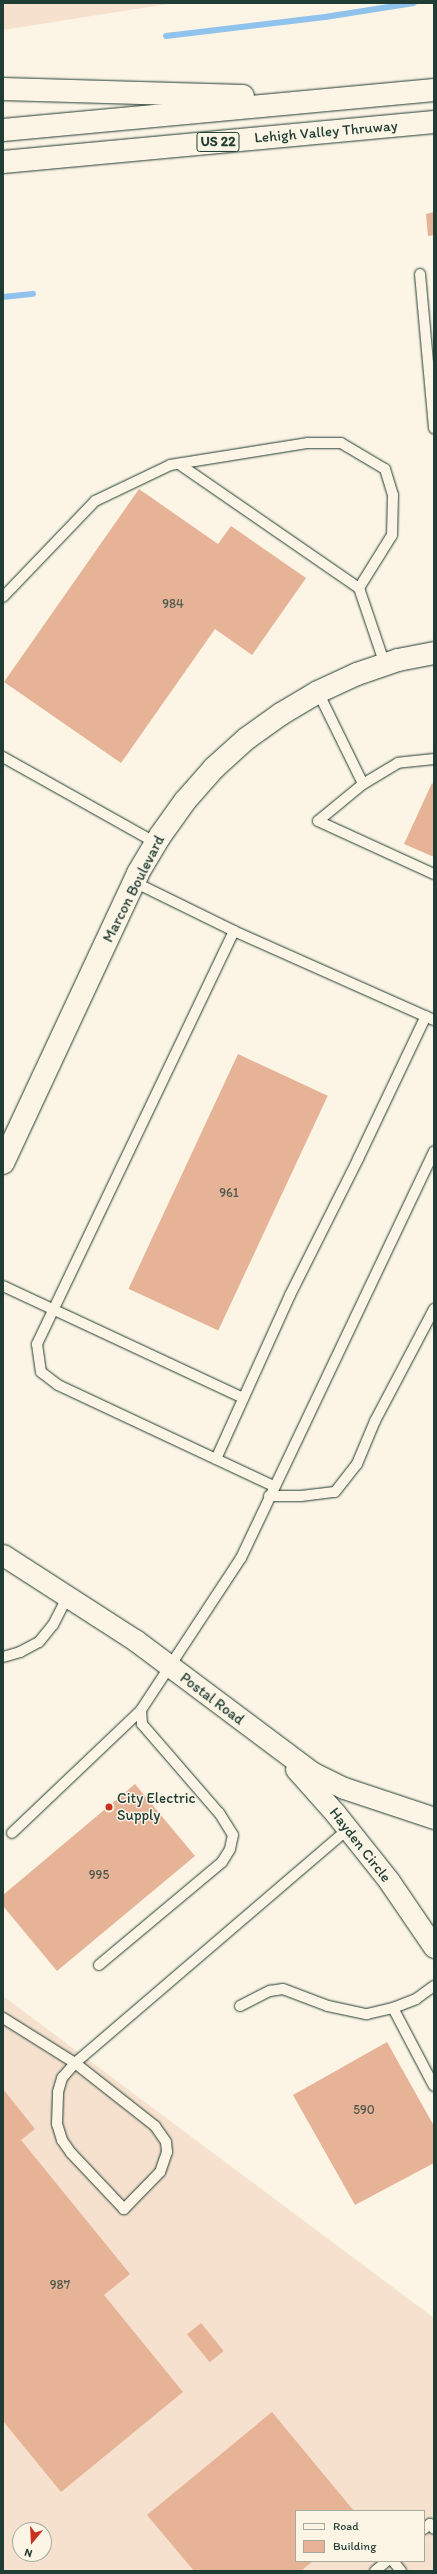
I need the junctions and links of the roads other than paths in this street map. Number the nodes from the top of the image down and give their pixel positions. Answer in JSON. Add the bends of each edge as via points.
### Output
{"nodes":[{"id":1,"x":3,"y":89,"type":"edge"},
{"id":2,"x":434,"y":90,"type":"edge"},
{"id":3,"x":346,"y":98,"type":"junction"},
{"id":4,"x":434,"y":122,"type":"edge"},
{"id":5,"x":3,"y":130,"type":"edge"},
{"id":6,"x":3,"y":162,"type":"edge"},
{"id":7,"x":420,"y":274,"type":"dead end"},
{"id":8,"x":434,"y":428,"type":"edge"},
{"id":9,"x":179,"y":464,"type":"junction"},
{"id":10,"x":359,"y":588,"type":"junction"},
{"id":11,"x":3,"y":597,"type":"edge"},
{"id":12,"x":434,"y":653,"type":"edge"},
{"id":13,"x":385,"y":665,"type":"junction"},
{"id":14,"x":318,"y":692,"type":"junction"},
{"id":15,"x":3,"y":757,"type":"edge"},
{"id":16,"x":434,"y":759,"type":"edge"},
{"id":17,"x":363,"y":784,"type":"junction"},
{"id":18,"x":156,"y":843,"type":"junction"},
{"id":19,"x":434,"y":874,"type":"edge"},
{"id":20,"x":134,"y":882,"type":"junction"},
{"id":21,"x":234,"y":931,"type":"junction"},
{"id":22,"x":430,"y":1018,"type":"edge"},
{"id":23,"x":434,"y":1151,"type":"edge"},
{"id":24,"x":3,"y":1162,"type":"edge"},
{"id":25,"x":3,"y":1286,"type":"edge"},
{"id":26,"x":434,"y":1309,"type":"edge"},
{"id":27,"x":54,"y":1310,"type":"junction"},
{"id":28,"x":243,"y":1398,"type":"junction"},
{"id":29,"x":216,"y":1459,"type":"junction"},
{"id":30,"x":274,"y":1486,"type":"junction"},
{"id":31,"x":269,"y":1496,"type":"junction"},
{"id":32,"x":3,"y":1555,"type":"edge"},
{"id":33,"x":68,"y":1595,"type":"junction"},
{"id":34,"x":3,"y":1657,"type":"edge"},
{"id":35,"x":169,"y":1667,"type":"junction"},
{"id":36,"x":141,"y":1710,"type":"junction"},
{"id":37,"x":278,"y":1748,"type":"junction"},
{"id":38,"x":434,"y":1818,"type":"edge"},
{"id":39,"x":348,"y":1829,"type":"junction"},
{"id":40,"x":12,"y":1833,"type":"dead end"},
{"id":41,"x":434,"y":1947,"type":"edge"},
{"id":42,"x":99,"y":1965,"type":"dead end"},
{"id":43,"x":434,"y":1986,"type":"edge"},
{"id":44,"x":240,"y":2006,"type":"dead end"},
{"id":45,"x":393,"y":2008,"type":"junction"},
{"id":46,"x":3,"y":2018,"type":"edge"},
{"id":47,"x":74,"y":2063,"type":"junction"},
{"id":48,"x":434,"y":2086,"type":"edge"},
{"id":49,"x":425,"y":2528,"type":"edge"},
{"id":50,"x":434,"y":2528,"type":"edge"},
{"id":51,"x":386,"y":2562,"type":"edge"},
{"id":52,"x":394,"y":2562,"type":"edge"},
{"id":53,"x":375,"y":2571,"type":"edge"},
{"id":54,"x":401,"y":2571,"type":"edge"}],
"edges":[{"from":1,"to":3,"type":"main road"},
{"from":2,"to":3,"type":"main road","name":"Lehigh Valley Thruway","number":"US 22"},
{"from":3,"to":5,"type":"main road","name":"Lehigh Valley Thruway","number":"US 22"},
{"from":4,"to":6,"type":"main road","name":"Lehigh Valley Thruway","number":"US 22"},
{"from":7,"to":8,"type":"lane"},
{"from":9,"to":10,"type":"lane"},
{"from":9,"to":10,"type":"lane","via":[[308,443],[341,443],[385,469],[393,495],[392,535]]},
{"from":9,"to":11,"type":"lane","via":[[170,465],[95,501]]},
{"from":10,"to":13,"type":"lane"},
{"from":12,"to":13,"type":"main road","name":"Marcon Boulevard"},
{"from":13,"to":14,"type":"main road","name":"Marcon Boulevard","via":[[357,674]]},
{"from":14,"to":17,"type":"lane"},
{"from":14,"to":18,"type":"main road","name":"Marcon Boulevard","via":[[263,726],[214,768],[185,801]]},
{"from":15,"to":18,"type":"lane"},
{"from":16,"to":17,"type":"lane","via":[[398,763]]},
{"from":17,"to":19,"type":"lane","via":[[318,822]]},
{"from":18,"to":20,"type":"main road","name":"Marcon Boulevard"},
{"from":20,"to":21,"type":"lane"},
{"from":20,"to":24,"type":"main road","name":"Marcon Boulevard"},
{"from":21,"to":22,"type":"lane"},
{"from":21,"to":27,"type":"lane"},
{"from":22,"to":28,"type":"lane","via":[[290,1295]]},
{"from":23,"to":30,"type":"lane"},
{"from":25,"to":27,"type":"lane"},
{"from":26,"to":31,"type":"lane","via":[[375,1422],[357,1464],[335,1492]]},
{"from":27,"to":28,"type":"lane"},
{"from":27,"to":29,"type":"lane","via":[[37,1344],[41,1372],[58,1385]]},
{"from":28,"to":29,"type":"lane"},
{"from":29,"to":30,"type":"lane"},
{"from":30,"to":31,"type":"lane"},
{"from":31,"to":35,"type":"lane","via":[[241,1558]]},
{"from":32,"to":33,"type":"street","name":"Postal Road"},
{"from":33,"to":34,"type":"lane","via":[[53,1625],[39,1642]]},
{"from":33,"to":35,"type":"street","name":"Postal Road"},
{"from":35,"to":36,"type":"lane"},
{"from":35,"to":37,"type":"street","name":"Postal Road"},
{"from":36,"to":40,"type":"lane"},
{"from":36,"to":42,"type":"lane","via":[[142,1724],[219,1812],[233,1835],[230,1849],[222,1862]]},
{"from":37,"to":38,"type":"street","name":"Postal Road","via":[[313,1773],[344,1788]]},
{"from":37,"to":39,"type":"street","name":"Hayden Circle"},
{"from":39,"to":41,"type":"street","name":"Hayden Circle","via":[[389,1881]]},
{"from":39,"to":47,"type":"lane"},
{"from":43,"to":45,"type":"lane","via":[[416,1999]]},
{"from":44,"to":45,"type":"lane","via":[[270,1991],[282,1989],[328,2006],[367,2014]]},
{"from":45,"to":48,"type":"lane"},
{"from":46,"to":47,"type":"lane"},
{"from":47,"to":47,"type":"lane","via":[[62,2078],[58,2092],[57,2124],[60,2135],[71,2152],[124,2209],[160,2172],[167,2152],[166,2142],[155,2126]]},
{"from":49,"to":50,"type":"lane","via":[[430,2524]]},
{"from":51,"to":53,"type":"lane"},
{"from":52,"to":54,"type":"lane"}]}
